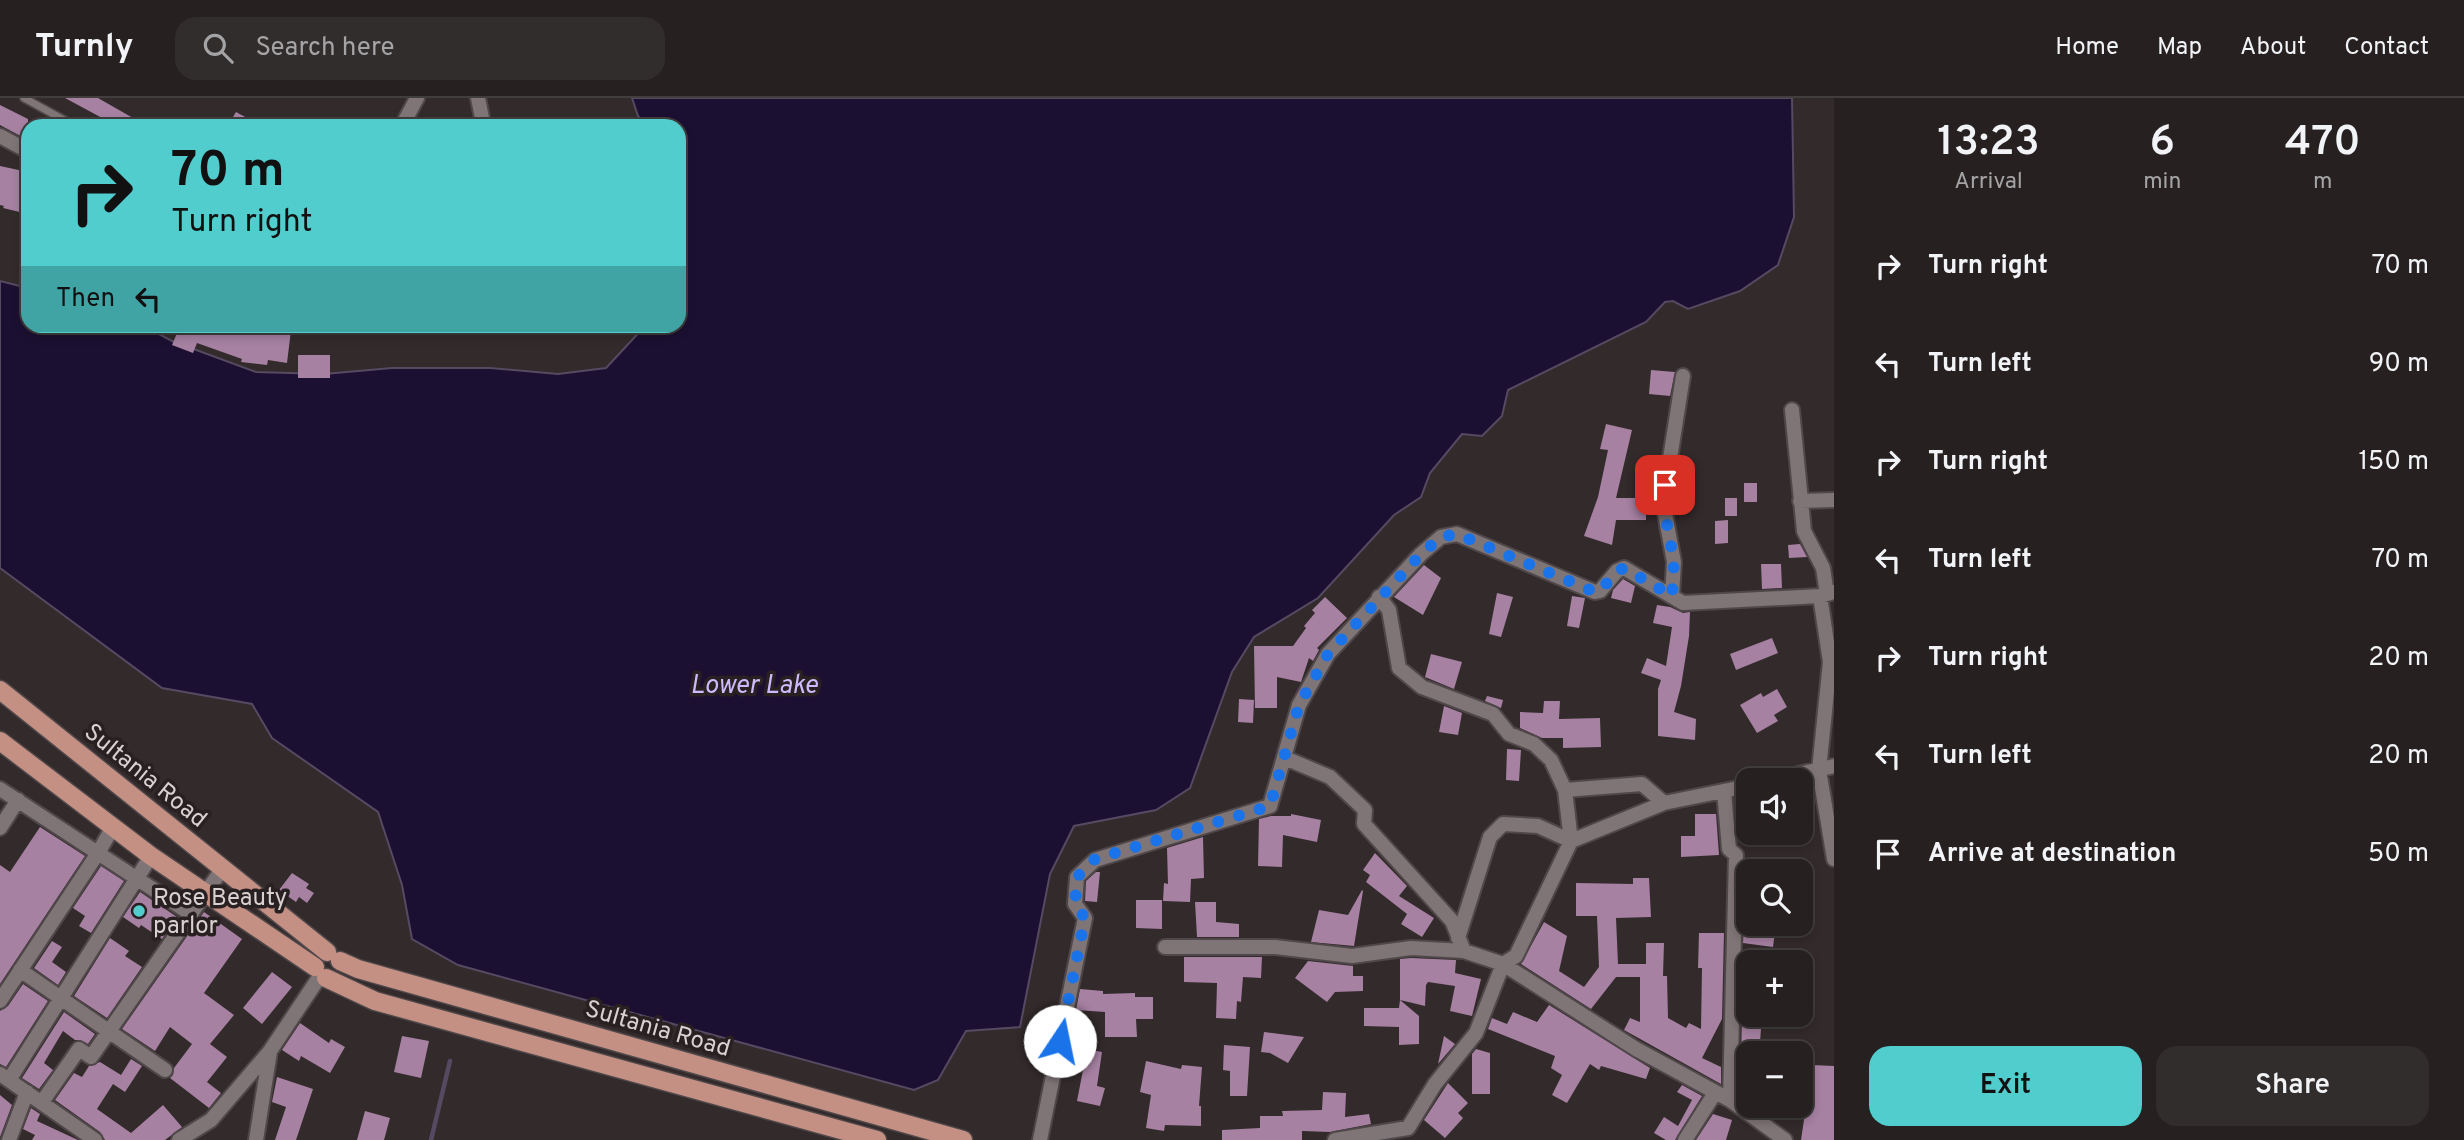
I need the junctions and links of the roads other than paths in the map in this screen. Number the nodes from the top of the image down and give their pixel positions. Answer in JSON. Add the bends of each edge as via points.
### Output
{"nodes":[{"id":1,"x":24,"y":98,"type":"edge"},
{"id":2,"x":417,"y":98,"type":"edge"},
{"id":3,"x":478,"y":98,"type":"edge"},
{"id":4,"x":62,"y":119,"type":"edge"},
{"id":5,"x":406,"y":119,"type":"edge"},
{"id":6,"x":482,"y":119,"type":"edge"},
{"id":7,"x":0,"y":136,"type":"edge"},
{"id":8,"x":21,"y":147,"type":"edge"},
{"id":9,"x":1683,"y":376,"type":"dead end"},
{"id":10,"x":1792,"y":410,"type":"dead end"},
{"id":11,"x":1834,"y":500,"type":"edge"},
{"id":12,"x":1800,"y":501,"type":"junction"},
{"id":13,"x":1827,"y":594,"type":"edge"},
{"id":14,"x":1672,"y":596,"type":"junction"},
{"id":15,"x":1379,"y":597,"type":"junction"},
{"id":16,"x":0,"y":690,"type":"edge"},
{"id":17,"x":0,"y":741,"type":"edge"},
{"id":18,"x":1285,"y":758,"type":"junction"},
{"id":19,"x":1834,"y":766,"type":"edge"},
{"id":20,"x":1819,"y":770,"type":"junction"},
{"id":21,"x":1813,"y":771,"type":"edge"},
{"id":22,"x":1736,"y":788,"type":"edge"},
{"id":23,"x":0,"y":789,"type":"edge"},
{"id":24,"x":1565,"y":790,"type":"junction"},
{"id":25,"x":1724,"y":791,"type":"junction"},
{"id":26,"x":18,"y":800,"type":"junction"},
{"id":27,"x":1664,"y":803,"type":"junction"},
{"id":28,"x":113,"y":827,"type":"junction"},
{"id":29,"x":0,"y":828,"type":"edge"},
{"id":30,"x":1571,"y":841,"type":"junction"},
{"id":31,"x":98,"y":853,"type":"junction"},
{"id":32,"x":151,"y":856,"type":"junction"},
{"id":33,"x":1834,"y":859,"type":"edge"},
{"id":34,"x":223,"y":868,"type":"junction"},
{"id":35,"x":137,"y":879,"type":"junction"},
{"id":36,"x":205,"y":894,"type":"junction"},
{"id":37,"x":191,"y":914,"type":"junction"},
{"id":38,"x":1461,"y":945,"type":"junction"},
{"id":39,"x":1165,"y":947,"type":"dead end"},
{"id":40,"x":334,"y":957,"type":"junction"},
{"id":41,"x":1503,"y":964,"type":"junction"},
{"id":42,"x":20,"y":970,"type":"junction"},
{"id":43,"x":320,"y":973,"type":"junction"},
{"id":44,"x":61,"y":998,"type":"junction"},
{"id":45,"x":0,"y":1001,"type":"edge"},
{"id":46,"x":109,"y":1032,"type":"junction"},
{"id":47,"x":270,"y":1051,"type":"junction"},
{"id":48,"x":165,"y":1070,"type":"dead end"},
{"id":49,"x":5,"y":1077,"type":"edge"},
{"id":50,"x":27,"y":1092,"type":"junction"},
{"id":51,"x":1715,"y":1093,"type":"junction"},
{"id":52,"x":1730,"y":1100,"type":"junction"},
{"id":53,"x":42,"y":1102,"type":"junction"},
{"id":54,"x":197,"y":1135,"type":"edge"},
{"id":55,"x":9,"y":1140,"type":"edge"},
{"id":56,"x":94,"y":1140,"type":"edge"},
{"id":57,"x":179,"y":1140,"type":"edge"},
{"id":58,"x":256,"y":1140,"type":"edge"},
{"id":59,"x":877,"y":1140,"type":"edge"},
{"id":60,"x":963,"y":1140,"type":"edge"},
{"id":61,"x":1040,"y":1140,"type":"edge"},
{"id":62,"x":1335,"y":1140,"type":"edge"},
{"id":63,"x":1685,"y":1140,"type":"edge"},
{"id":64,"x":1785,"y":1140,"type":"edge"}],
"edges":[{"from":1,"to":4,"type":"lane"},
{"from":2,"to":5,"type":"street"},
{"from":3,"to":6,"type":"street"},
{"from":7,"to":8,"type":"street"},
{"from":9,"to":14,"type":"street","via":[[1663,503],[1672,544]]},
{"from":10,"to":12,"type":"street"},
{"from":11,"to":12,"type":"street"},
{"from":12,"to":13,"type":"street","via":[[1804,531],[1822,568]]},
{"from":13,"to":14,"type":"street","via":[[1683,603]]},
{"from":13,"to":20,"type":"street","via":[[1830,662]]},
{"from":14,"to":15,"type":"street","via":[[1624,568],[1595,592],[1457,534],[1441,537]]},
{"from":15,"to":18,"type":"street","via":[[1328,654],[1299,705]]},
{"from":15,"to":24,"type":"street","via":[[1389,610],[1399,668],[1422,687],[1493,714],[1509,734],[1534,744],[1551,760]]},
{"from":16,"to":34,"type":"main road","name":"Sultania Road"},
{"from":17,"to":28,"type":"main road","name":"Sultania Road"},
{"from":18,"to":38,"type":"street","via":[[1329,777],[1365,810],[1364,824],[1452,921]]},
{"from":18,"to":61,"type":"street","via":[[1270,806],[1095,859],[1077,877],[1075,904],[1085,918]]},
{"from":19,"to":20,"type":"street"},
{"from":20,"to":21,"type":"street"},
{"from":20,"to":33,"type":"street"},
{"from":22,"to":25,"type":"street"},
{"from":23,"to":26,"type":"street"},
{"from":24,"to":27,"type":"street","via":[[1642,784]]},
{"from":24,"to":30,"type":"street"},
{"from":25,"to":27,"type":"street"},
{"from":25,"to":52,"type":"street","via":[[1729,849],[1736,855]]},
{"from":26,"to":29,"type":"street"},
{"from":26,"to":31,"type":"street"},
{"from":27,"to":30,"type":"street"},
{"from":28,"to":31,"type":"street"},
{"from":28,"to":32,"type":"main road","name":"Sultania Road"},
{"from":30,"to":38,"type":"street","via":[[1538,827],[1503,824],[1490,836]]},
{"from":30,"to":41,"type":"street","via":[[1516,956]]},
{"from":31,"to":35,"type":"street"},
{"from":31,"to":42,"type":"street"},
{"from":32,"to":35,"type":"street"},
{"from":32,"to":36,"type":"main road","name":"Sultania Road"},
{"from":34,"to":36,"type":"street"},
{"from":34,"to":40,"type":"main road","name":"Sultania Road"},
{"from":35,"to":37,"type":"street"},
{"from":35,"to":44,"type":"street"},
{"from":36,"to":37,"type":"street"},
{"from":36,"to":43,"type":"main road","name":"Sultania Road"},
{"from":37,"to":46,"type":"street"},
{"from":38,"to":39,"type":"street","via":[[1352,956],[1275,947]]},
{"from":38,"to":41,"type":"street"},
{"from":40,"to":43,"type":"main road","via":[[338,973]]},
{"from":40,"to":60,"type":"main road","name":"Sultania Road","via":[[358,969]]},
{"from":41,"to":51,"type":"street"},
{"from":41,"to":62,"type":"street","via":[[1476,1032],[1408,1128]]},
{"from":42,"to":44,"type":"street"},
{"from":42,"to":45,"type":"street"},
{"from":43,"to":47,"type":"street"},
{"from":43,"to":59,"type":"main road","name":"Sultania Road","via":[[375,1001]]},
{"from":44,"to":46,"type":"street"},
{"from":44,"to":49,"type":"street"},
{"from":46,"to":48,"type":"street"},
{"from":46,"to":53,"type":"street","via":[[91,1057],[79,1049]]},
{"from":47,"to":54,"type":"street"},
{"from":47,"to":58,"type":"street"},
{"from":49,"to":50,"type":"street"},
{"from":50,"to":53,"type":"street"},
{"from":50,"to":55,"type":"street"},
{"from":51,"to":52,"type":"street"},
{"from":51,"to":63,"type":"street"},
{"from":52,"to":64,"type":"street"},
{"from":53,"to":56,"type":"street"},
{"from":54,"to":57,"type":"street"}]}
